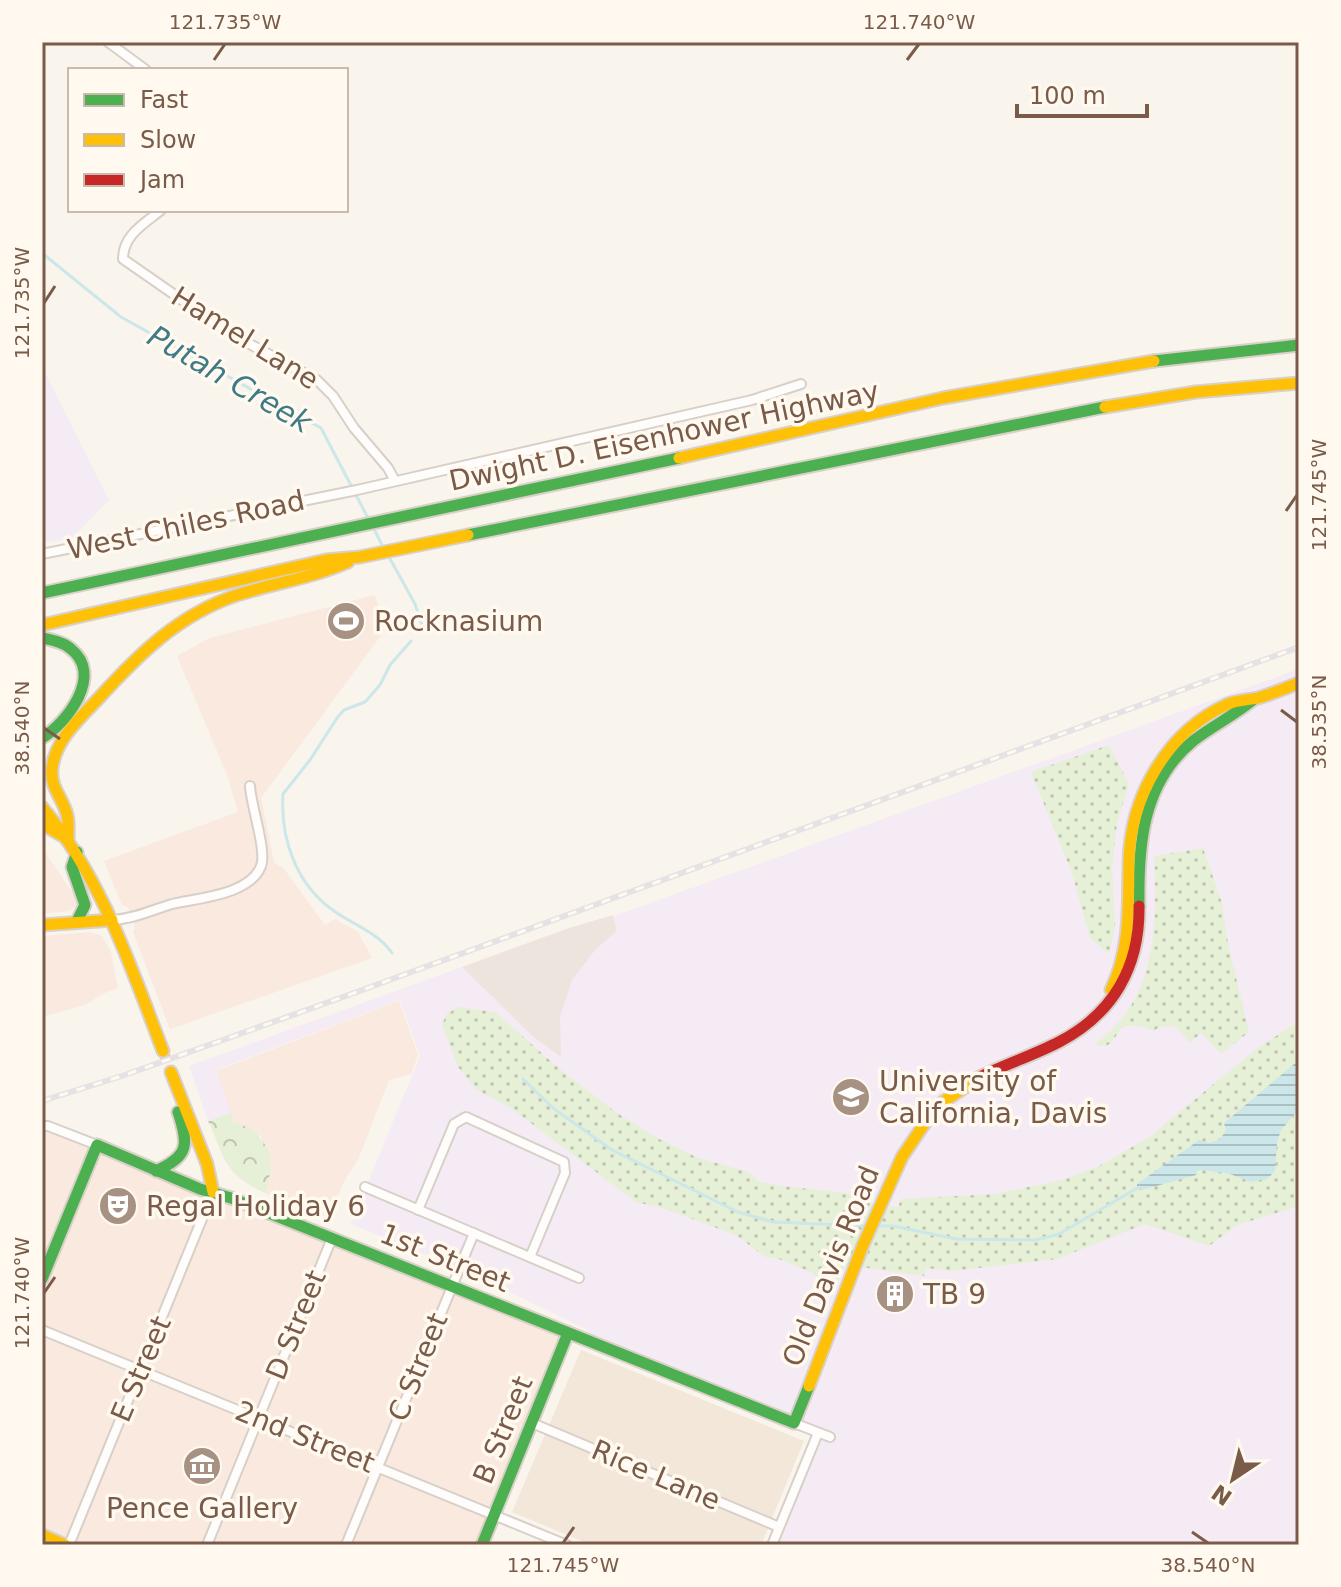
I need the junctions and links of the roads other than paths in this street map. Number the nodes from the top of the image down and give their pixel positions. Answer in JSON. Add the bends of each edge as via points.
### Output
{"nodes":[{"id":1,"x":108,"y":42,"type":"edge"},
{"id":2,"x":143,"y":68,"type":"edge"},
{"id":3,"x":159,"y":212,"type":"edge"},
{"id":4,"x":1299,"y":345,"type":"edge"},
{"id":5,"x":1299,"y":383,"type":"edge"},
{"id":6,"x":801,"y":384,"type":"dead end"},
{"id":7,"x":395,"y":481,"type":"junction"},
{"id":8,"x":42,"y":554,"type":"edge"},
{"id":9,"x":360,"y":557,"type":"junction"},
{"id":10,"x":45,"y":592,"type":"edge"},
{"id":11,"x":42,"y":625,"type":"edge"},
{"id":12,"x":42,"y":638,"type":"edge"},
{"id":13,"x":1299,"y":683,"type":"edge"},
{"id":14,"x":42,"y":738,"type":"edge"},
{"id":15,"x":250,"y":786,"type":"dead end"},
{"id":16,"x":42,"y":807,"type":"edge"},
{"id":17,"x":42,"y":824,"type":"edge"},
{"id":18,"x":68,"y":839,"type":"junction"},
{"id":19,"x":77,"y":852,"type":"junction"},
{"id":20,"x":112,"y":920,"type":"junction"},
{"id":21,"x":77,"y":921,"type":"junction"},
{"id":22,"x":42,"y":925,"type":"edge"},
{"id":23,"x":163,"y":1051,"type":"tunnel mouth"},
{"id":24,"x":171,"y":1072,"type":"tunnel mouth"},
{"id":25,"x":178,"y":1091,"type":"junction"},
{"id":26,"x":42,"y":1126,"type":"edge"},
{"id":27,"x":97,"y":1145,"type":"junction"},
{"id":28,"x":156,"y":1171,"type":"junction"},
{"id":29,"x":365,"y":1187,"type":"dead end"},
{"id":30,"x":213,"y":1192,"type":"junction"},
{"id":31,"x":418,"y":1210,"type":"junction"},
{"id":32,"x":474,"y":1233,"type":"junction"},
{"id":33,"x":332,"y":1238,"type":"junction"},
{"id":34,"x":530,"y":1257,"type":"junction"},
{"id":35,"x":579,"y":1278,"type":"dead end"},
{"id":36,"x":42,"y":1279,"type":"edge"},
{"id":37,"x":451,"y":1287,"type":"junction"},
{"id":38,"x":42,"y":1330,"type":"edge"},
{"id":39,"x":568,"y":1333,"type":"junction"},
{"id":40,"x":140,"y":1370,"type":"junction"},
{"id":41,"x":258,"y":1419,"type":"junction"},
{"id":42,"x":532,"y":1423,"type":"junction"},
{"id":43,"x":794,"y":1423,"type":"junction"},
{"id":44,"x":818,"y":1433,"type":"junction"},
{"id":45,"x":830,"y":1437,"type":"dead end"},
{"id":46,"x":377,"y":1466,"type":"junction"},
{"id":47,"x":494,"y":1514,"type":"junction"},
{"id":48,"x":779,"y":1527,"type":"junction"},
{"id":49,"x":42,"y":1535,"type":"edge"},
{"id":50,"x":67,"y":1545,"type":"edge"},
{"id":51,"x":207,"y":1545,"type":"edge"},
{"id":52,"x":346,"y":1545,"type":"edge"},
{"id":53,"x":482,"y":1545,"type":"edge"},
{"id":54,"x":567,"y":1545,"type":"edge"},
{"id":55,"x":772,"y":1545,"type":"edge"}],
"edges":[{"from":1,"to":2,"type":"street"},
{"from":3,"to":7,"type":"street","name":"Hamel Lane","via":[[126,242],[126,263],[231,334],[317,380]]},
{"from":4,"to":10,"type":"main road","name":"Dwight D. Eisenhower Highway","via":[[1070,373]]},
{"from":5,"to":9,"type":"main road","name":"Dwight D. Eisenhower Highway","via":[[1196,392],[1055,415]]},
{"from":6,"to":7,"type":"street","via":[[752,400]]},
{"from":7,"to":8,"type":"street","name":"West Chiles Road"},
{"from":9,"to":11,"type":"main road","name":"Dwight D. Eisenhower Highway","via":[[326,560]]},
{"from":9,"to":18,"type":"main road","via":[[331,571],[236,595],[186,618],[140,650],[55,754],[52,778],[67,815]]},
{"from":12,"to":14,"type":"main road","via":[[72,651],[85,678],[83,695]]},
{"from":13,"to":43,"type":"main road","name":"Old Davis Road","via":[[1254,699],[1221,720],[1180,753],[1158,785],[1139,848],[1141,914],[1134,958],[1113,999],[1086,1028],[974,1080],[919,1128],[863,1243]]},
{"from":15,"to":20,"type":"street","via":[[263,854],[254,878],[207,898]]},
{"from":16,"to":18,"type":"main road"},
{"from":17,"to":18,"type":"main road"},
{"from":18,"to":19,"type":"main road"},
{"from":19,"to":20,"type":"main road"},
{"from":19,"to":21,"type":"main road","via":[[72,867],[85,905]]},
{"from":20,"to":21,"type":"main road"},
{"from":20,"to":23,"type":"main road"},
{"from":21,"to":22,"type":"main road"},
{"from":24,"to":25,"type":"main road"},
{"from":25,"to":28,"type":"main road","via":[[185,1150],[173,1164]]},
{"from":25,"to":30,"type":"main road"},
{"from":26,"to":27,"type":"street","name":"1st Street"},
{"from":27,"to":28,"type":"main road","name":"1st Street"},
{"from":27,"to":36,"type":"main road"},
{"from":28,"to":30,"type":"main road","name":"1st Street"},
{"from":29,"to":31,"type":"street"},
{"from":30,"to":33,"type":"main road","name":"1st Street"},
{"from":30,"to":40,"type":"street","name":"E Street"},
{"from":31,"to":32,"type":"street"},
{"from":31,"to":34,"type":"street","via":[[454,1124],[466,1117],[564,1162],[565,1173]]},
{"from":32,"to":34,"type":"street"},
{"from":32,"to":37,"type":"street","name":"C Street"},
{"from":33,"to":37,"type":"main road","name":"1st Street"},
{"from":33,"to":41,"type":"street","name":"D Street"},
{"from":34,"to":35,"type":"street"},
{"from":37,"to":39,"type":"main road","name":"1st Street"},
{"from":37,"to":46,"type":"street","name":"C Street"},
{"from":38,"to":40,"type":"street","name":"2nd Street"},
{"from":39,"to":42,"type":"main road","name":"B Street"},
{"from":39,"to":43,"type":"main road","name":"1st Street"},
{"from":40,"to":41,"type":"street","name":"2nd Street"},
{"from":40,"to":50,"type":"street","name":"E Street"},
{"from":41,"to":46,"type":"street","name":"2nd Street"},
{"from":41,"to":51,"type":"street","name":"D Street"},
{"from":42,"to":47,"type":"main road","name":"B Street"},
{"from":42,"to":48,"type":"street","name":"Rice Lane"},
{"from":43,"to":44,"type":"street","name":"1st Street"},
{"from":44,"to":45,"type":"street","name":"1st Street"},
{"from":44,"to":48,"type":"street"},
{"from":46,"to":47,"type":"street","name":"2nd Street"},
{"from":46,"to":52,"type":"street","name":"C Street"},
{"from":47,"to":53,"type":"main road","name":"B Street"},
{"from":47,"to":54,"type":"street","name":"2nd Street"},
{"from":48,"to":55,"type":"street"},
{"from":49,"to":50,"type":"main road"}]}
